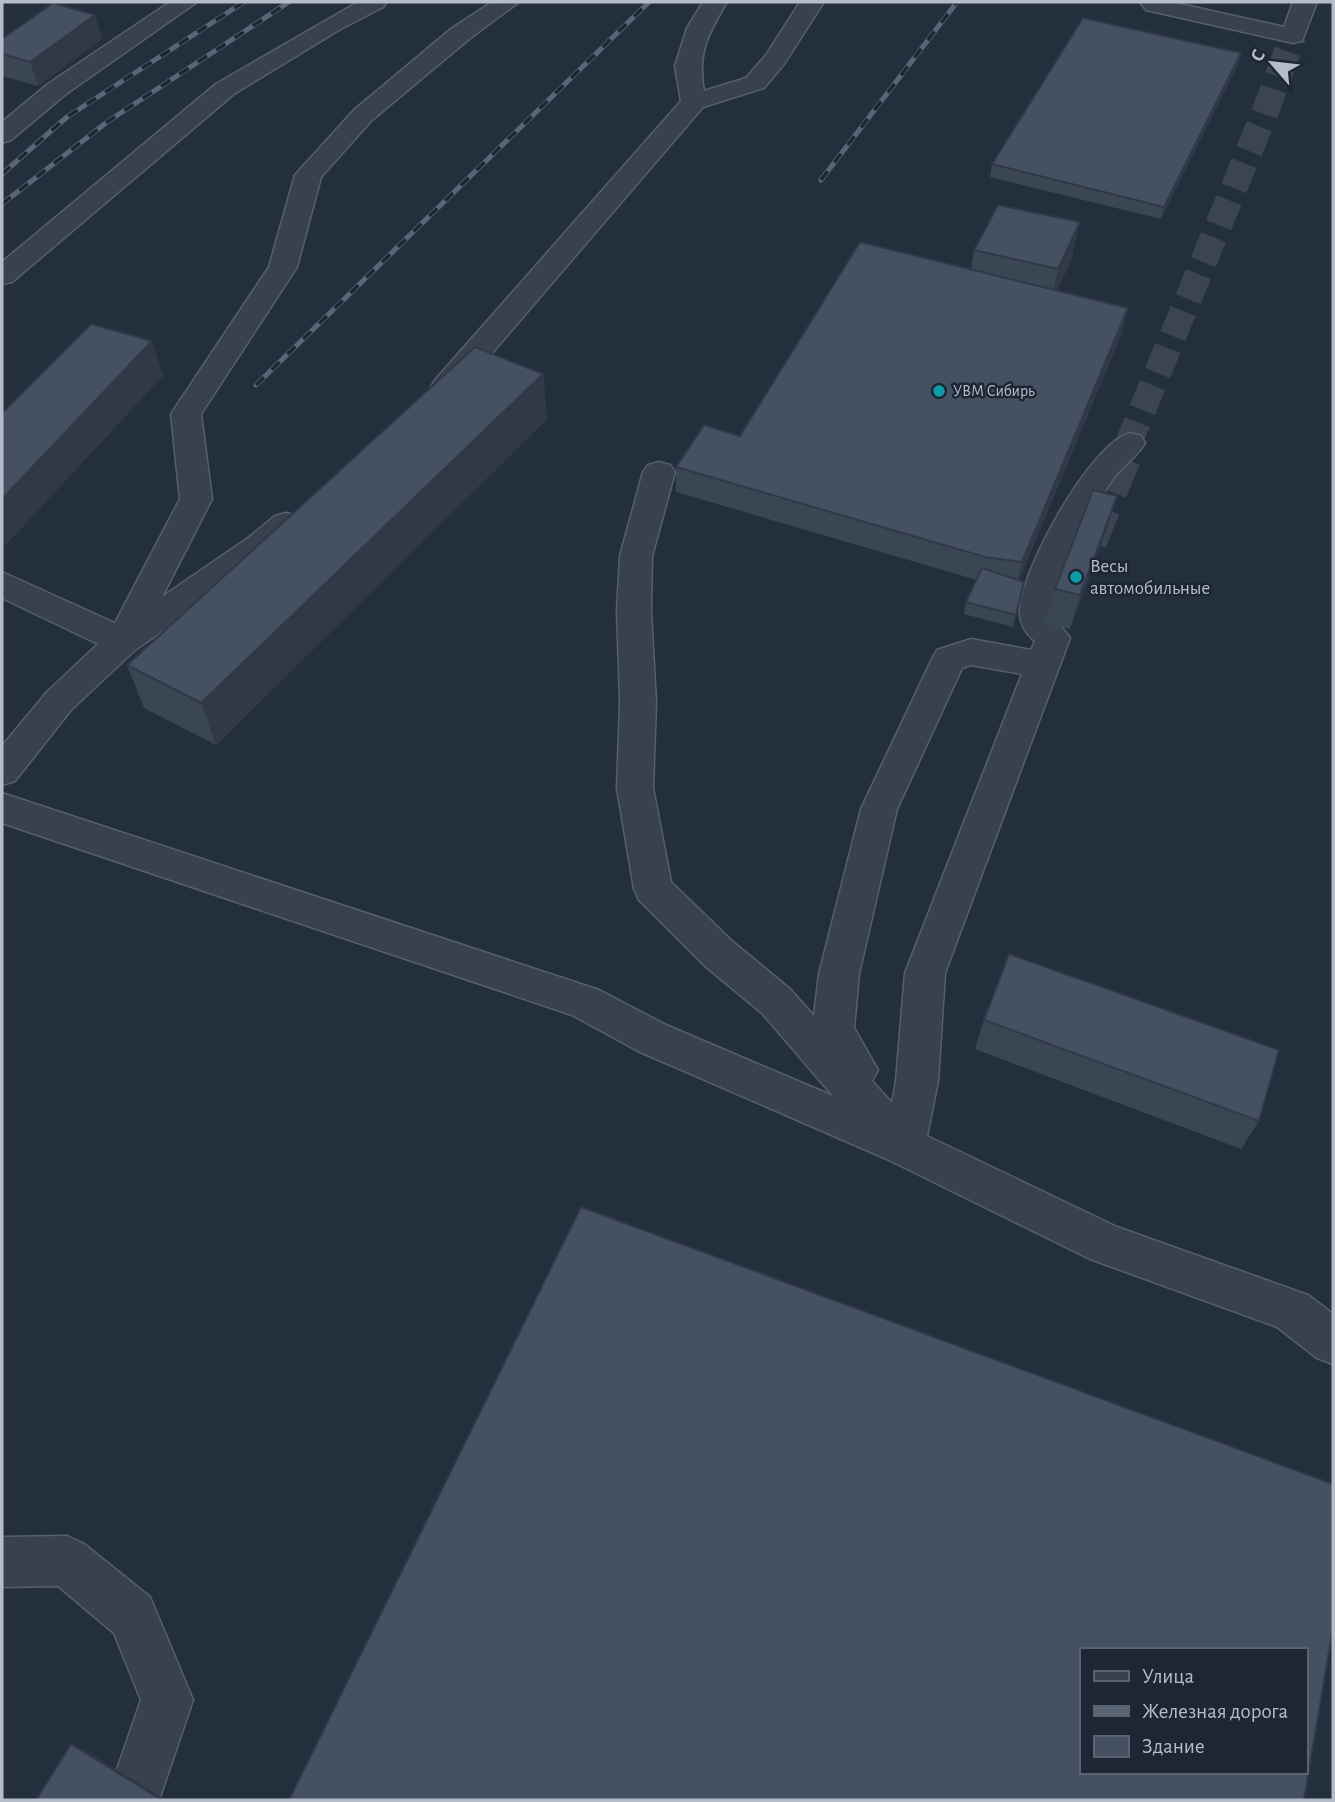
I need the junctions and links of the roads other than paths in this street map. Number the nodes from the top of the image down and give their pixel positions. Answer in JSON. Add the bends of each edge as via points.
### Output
{"nodes":[{"id":1,"x":185,"y":2,"type":"edge"},
{"id":2,"x":375,"y":2,"type":"edge"},
{"id":3,"x":507,"y":2,"type":"edge"},
{"id":4,"x":715,"y":2,"type":"edge"},
{"id":5,"x":812,"y":2,"type":"edge"},
{"id":6,"x":1152,"y":2,"type":"edge"},
{"id":7,"x":1305,"y":2,"type":"edge"},
{"id":8,"x":694,"y":102,"type":"junction"},
{"id":9,"x":2,"y":135,"type":"edge"},
{"id":10,"x":2,"y":276,"type":"edge"},
{"id":11,"x":430,"y":401,"type":"edge"},
{"id":12,"x":1130,"y":443,"type":"tunnel mouth"},
{"id":13,"x":659,"y":471,"type":"dead end"},
{"id":14,"x":303,"y":510,"type":"edge"},
{"id":15,"x":2,"y":584,"type":"edge"},
{"id":16,"x":123,"y":641,"type":"junction"},
{"id":17,"x":1042,"y":665,"type":"junction"},
{"id":18,"x":2,"y":771,"type":"edge"},
{"id":19,"x":2,"y":808,"type":"edge"},
{"id":20,"x":904,"y":1146,"type":"junction"},
{"id":21,"x":1333,"y":1342,"type":"edge"},
{"id":22,"x":2,"y":1562,"type":"edge"},
{"id":23,"x":139,"y":1784,"type":"edge"}],
"edges":[{"from":1,"to":9,"type":"street","via":[[57,89]]},
{"from":2,"to":10,"type":"street","via":[[225,89]]},
{"from":3,"to":16,"type":"street","via":[[460,34],[363,116],[308,175],[283,267],[186,414],[196,499]]},
{"from":4,"to":8,"type":"street","via":[[699,28],[687,66]]},
{"from":5,"to":8,"type":"street","via":[[755,83]]},
{"from":6,"to":7,"type":"street","via":[[1293,36]]},
{"from":8,"to":11,"type":"street","via":[[451,383]]},
{"from":12,"to":17,"type":"street","via":[[1104,469],[1054,552],[1035,607],[1038,623],[1053,638]]},
{"from":13,"to":20,"type":"street","via":[[636,556],[634,611],[635,788],[653,889],[719,954],[776,1000]]},
{"from":14,"to":16,"type":"street","via":[[260,547]]},
{"from":15,"to":16,"type":"street"},
{"from":16,"to":18,"type":"street","via":[[59,701]]},
{"from":17,"to":20,"type":"street","via":[[925,973],[918,1082]]},
{"from":17,"to":20,"type":"street","via":[[971,652],[949,659],[879,809],[839,974],[833,1030]]},
{"from":19,"to":20,"type":"street","via":[[585,1002],[652,1038]]},
{"from":20,"to":21,"type":"street","via":[[1106,1244],[1292,1310]]},
{"from":22,"to":23,"type":"street","via":[[67,1561],[132,1615],[167,1700]]}]}
